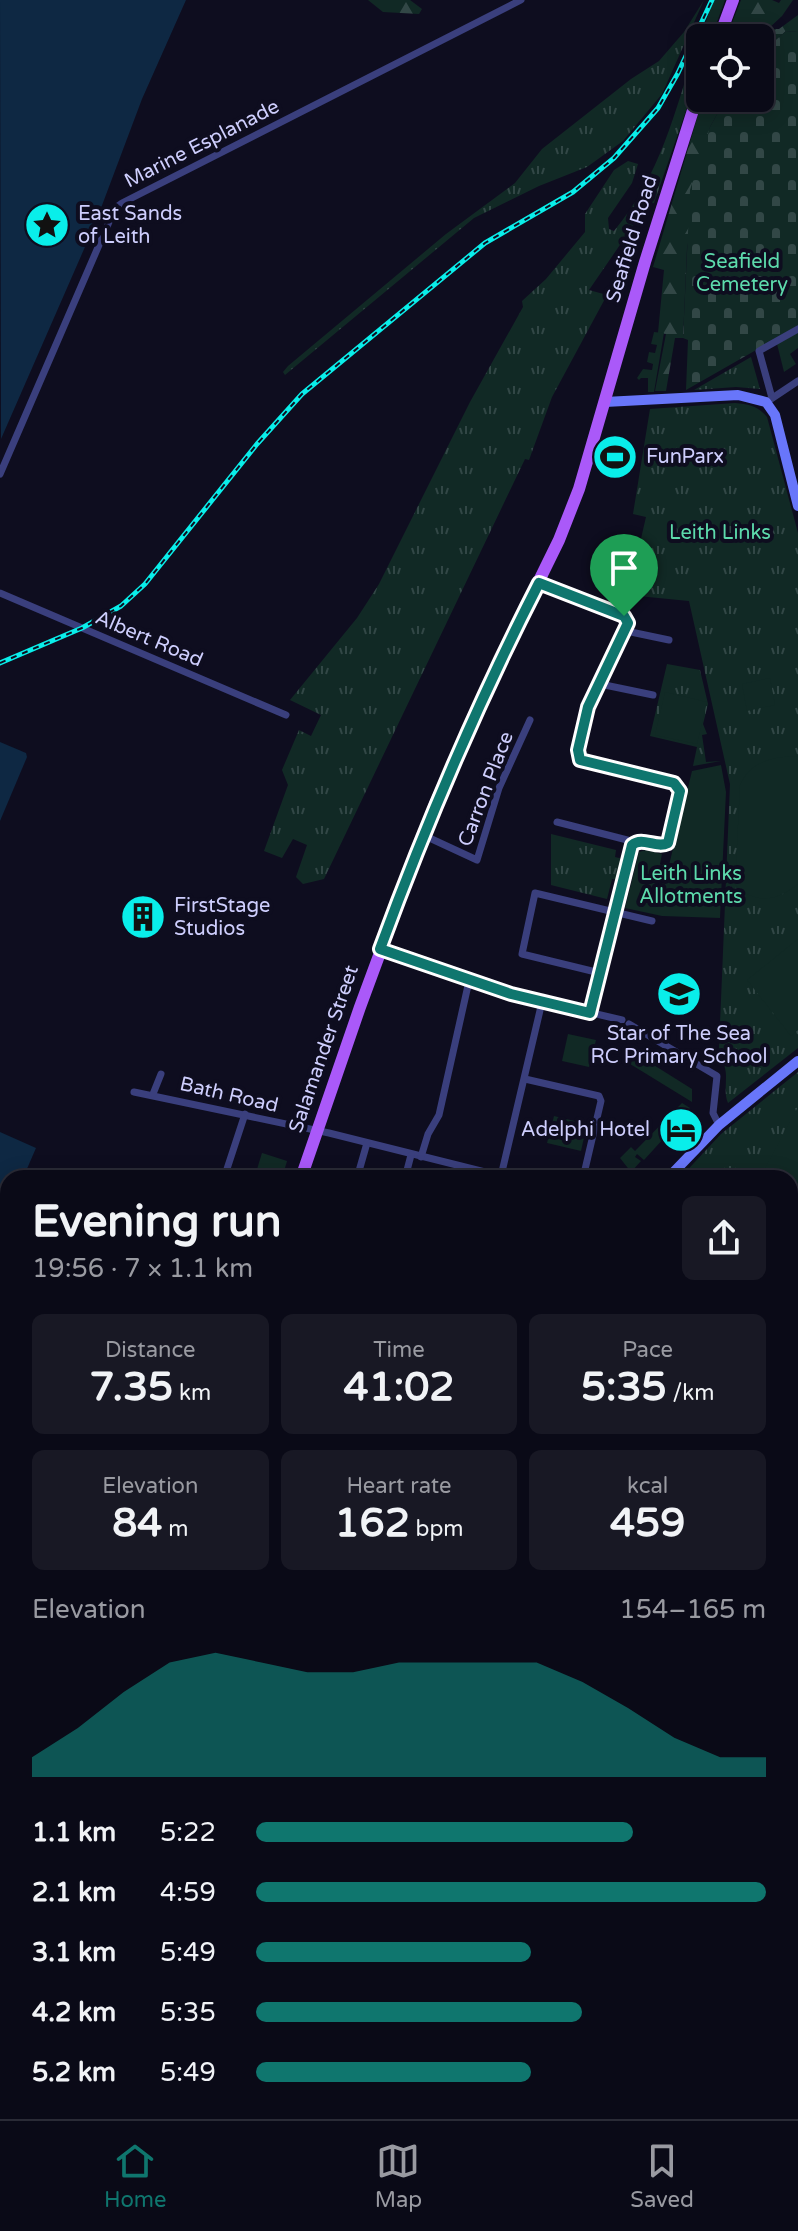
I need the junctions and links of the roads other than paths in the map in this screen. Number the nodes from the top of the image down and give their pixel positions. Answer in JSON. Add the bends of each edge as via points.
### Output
{"nodes":[{"id":1,"x":521,"y":0,"type":"edge"},
{"id":2,"x":733,"y":0,"type":"edge"},
{"id":3,"x":724,"y":24,"type":"edge"},
{"id":4,"x":692,"y":112,"type":"edge"},
{"id":5,"x":798,"y":329,"type":"edge"},
{"id":6,"x":798,"y":381,"type":"edge"},
{"id":7,"x":769,"y":400,"type":"junction"},
{"id":8,"x":605,"y":402,"type":"junction"},
{"id":9,"x":0,"y":474,"type":"edge"},
{"id":10,"x":798,"y":506,"type":"edge"},
{"id":11,"x":539,"y":583,"type":"junction"},
{"id":12,"x":0,"y":593,"type":"edge"},
{"id":13,"x":626,"y":631,"type":"junction"},
{"id":14,"x":669,"y":640,"type":"dead end"},
{"id":15,"x":600,"y":684,"type":"junction"},
{"id":16,"x":653,"y":695,"type":"dead end"},
{"id":17,"x":286,"y":715,"type":"dead end"},
{"id":18,"x":530,"y":720,"type":"dead end"},
{"id":19,"x":557,"y":822,"type":"dead end"},
{"id":20,"x":423,"y":835,"type":"junction"},
{"id":21,"x":635,"y":842,"type":"junction"},
{"id":22,"x":615,"y":912,"type":"junction"},
{"id":23,"x":652,"y":921,"type":"dead end"},
{"id":24,"x":380,"y":949,"type":"junction"},
{"id":25,"x":600,"y":973,"type":"junction"},
{"id":26,"x":469,"y":981,"type":"junction"},
{"id":27,"x":542,"y":1002,"type":"junction"},
{"id":28,"x":590,"y":1013,"type":"junction"},
{"id":29,"x":798,"y":1061,"type":"edge"},
{"id":30,"x":161,"y":1074,"type":"dead end"},
{"id":31,"x":525,"y":1079,"type":"junction"},
{"id":32,"x":134,"y":1092,"type":"dead end"},
{"id":33,"x":153,"y":1094,"type":"junction"},
{"id":34,"x":245,"y":1114,"type":"junction"},
{"id":35,"x":719,"y":1125,"type":"junction"},
{"id":36,"x":317,"y":1131,"type":"junction"},
{"id":37,"x":367,"y":1143,"type":"junction"},
{"id":38,"x":411,"y":1155,"type":"junction"},
{"id":39,"x":421,"y":1157,"type":"junction"},
{"id":40,"x":227,"y":1170,"type":"edge"},
{"id":41,"x":304,"y":1170,"type":"edge"},
{"id":42,"x":359,"y":1170,"type":"edge"},
{"id":43,"x":407,"y":1170,"type":"edge"},
{"id":44,"x":476,"y":1170,"type":"edge"},
{"id":45,"x":506,"y":1170,"type":"edge"},
{"id":46,"x":585,"y":1170,"type":"edge"},
{"id":47,"x":676,"y":1170,"type":"edge"}],
"edges":[{"from":1,"to":9,"type":"street","name":"Marine Esplanade","via":[[115,208]]},
{"from":2,"to":3,"type":"main road"},
{"from":4,"to":8,"type":"main road","name":"Seafield Road"},
{"from":5,"to":7,"type":"street","via":[[759,351]]},
{"from":6,"to":7,"type":"street"},
{"from":7,"to":8,"type":"street","via":[[738,395]]},
{"from":7,"to":10,"type":"street"},
{"from":8,"to":11,"type":"main road","name":"Salamander Street","via":[[579,489]]},
{"from":11,"to":13,"type":"street","via":[[619,614],[627,619]]},
{"from":11,"to":20,"type":"main road","name":"Salamander Street"},
{"from":12,"to":17,"type":"street","name":"Albert Road"},
{"from":13,"to":14,"type":"street"},
{"from":13,"to":15,"type":"street"},
{"from":15,"to":16,"type":"street"},
{"from":15,"to":21,"type":"street","via":[[588,707],[580,760],[674,783],[680,791],[668,843]]},
{"from":18,"to":20,"type":"street","name":"Carron Place","via":[[499,788],[477,860]]},
{"from":19,"to":21,"type":"street"},
{"from":20,"to":24,"type":"main road","name":"Salamander Street"},
{"from":21,"to":22,"type":"street"},
{"from":22,"to":23,"type":"street"},
{"from":22,"to":25,"type":"street"},
{"from":22,"to":25,"type":"street","via":[[535,893],[522,954]]},
{"from":24,"to":26,"type":"street"},
{"from":24,"to":36,"type":"main road","name":"Salamander Street"},
{"from":25,"to":28,"type":"street"},
{"from":26,"to":27,"type":"street"},
{"from":26,"to":39,"type":"street","via":[[439,1115]]},
{"from":27,"to":28,"type":"street"},
{"from":27,"to":31,"type":"street"},
{"from":28,"to":35,"type":"street","via":[[625,1022],[715,1074],[713,1113]]},
{"from":29,"to":35,"type":"street"},
{"from":30,"to":33,"type":"street"},
{"from":31,"to":45,"type":"street"},
{"from":31,"to":46,"type":"street","via":[[599,1096]]},
{"from":32,"to":33,"type":"street","name":"Bath Road"},
{"from":33,"to":34,"type":"street","name":"Bath Road"},
{"from":34,"to":36,"type":"street","name":"Bath Road"},
{"from":34,"to":40,"type":"street"},
{"from":35,"to":47,"type":"street"},
{"from":36,"to":37,"type":"street","name":"Bath Road"},
{"from":36,"to":41,"type":"main road","name":"Salamander Street"},
{"from":37,"to":38,"type":"street","name":"Bath Road"},
{"from":37,"to":42,"type":"street"},
{"from":38,"to":39,"type":"street","name":"Bath Road"},
{"from":38,"to":43,"type":"street"},
{"from":39,"to":44,"type":"street","name":"Bath Road"}]}
